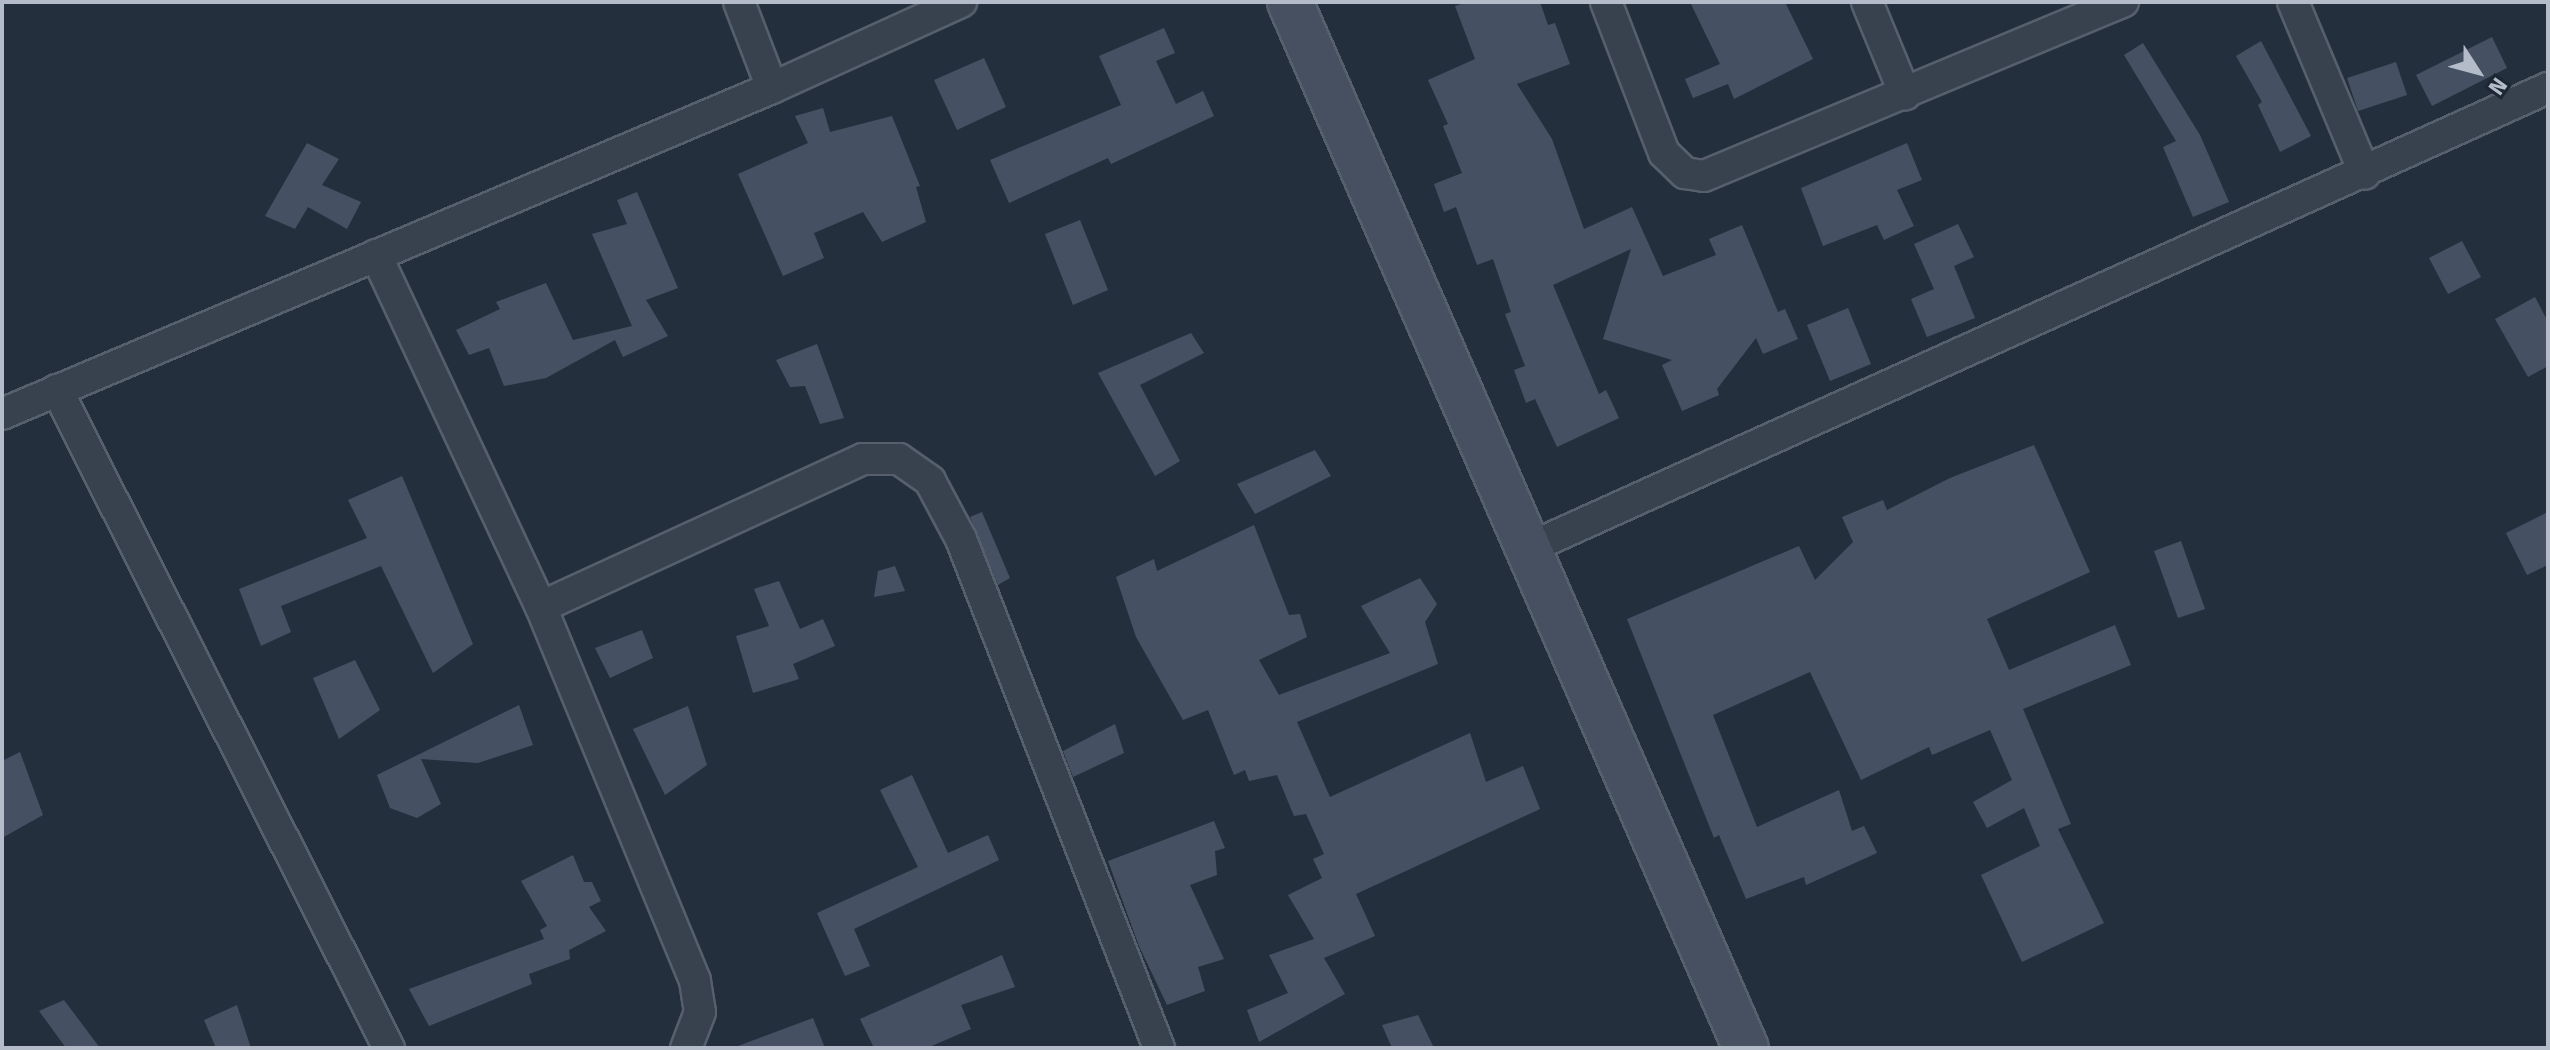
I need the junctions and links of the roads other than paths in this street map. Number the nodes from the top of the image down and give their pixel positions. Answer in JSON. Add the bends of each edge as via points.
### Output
{"nodes":[{"id":1,"x":739,"y":2,"type":"edge"},
{"id":2,"x":961,"y":2,"type":"edge"},
{"id":3,"x":1290,"y":2,"type":"edge"},
{"id":4,"x":1606,"y":2,"type":"edge"},
{"id":5,"x":1867,"y":2,"type":"edge"},
{"id":6,"x":2123,"y":2,"type":"edge"},
{"id":7,"x":2293,"y":2,"type":"edge"},
{"id":8,"x":772,"y":88,"type":"junction"},
{"id":9,"x":2547,"y":92,"type":"edge"},
{"id":10,"x":1905,"y":94,"type":"junction"},
{"id":11,"x":2365,"y":174,"type":"junction"},
{"id":12,"x":376,"y":255,"type":"junction"},
{"id":13,"x":57,"y":390,"type":"junction"},
{"id":14,"x":2,"y":414,"type":"edge"},
{"id":15,"x":1529,"y":548,"type":"junction"},
{"id":16,"x":541,"y":607,"type":"junction"},
{"id":17,"x":389,"y":1048,"type":"edge"},
{"id":18,"x":686,"y":1048,"type":"edge"},
{"id":19,"x":1159,"y":1048,"type":"edge"},
{"id":20,"x":1746,"y":1048,"type":"edge"}],
"edges":[{"from":1,"to":8,"type":"street"},
{"from":2,"to":8,"type":"street"},
{"from":3,"to":15,"type":"street"},
{"from":4,"to":10,"type":"street","via":[[1664,153],[1685,173],[1704,176],[1731,168]]},
{"from":5,"to":10,"type":"street"},
{"from":6,"to":10,"type":"street"},
{"from":7,"to":11,"type":"street"},
{"from":8,"to":12,"type":"street"},
{"from":9,"to":11,"type":"street"},
{"from":11,"to":15,"type":"street"},
{"from":12,"to":13,"type":"street"},
{"from":12,"to":16,"type":"street"},
{"from":13,"to":14,"type":"street"},
{"from":13,"to":17,"type":"street"},
{"from":15,"to":20,"type":"street"},
{"from":16,"to":18,"type":"street","via":[[695,981],[700,1012]]},
{"from":16,"to":19,"type":"street","via":[[863,459],[899,459],[930,481],[961,539]]}]}
